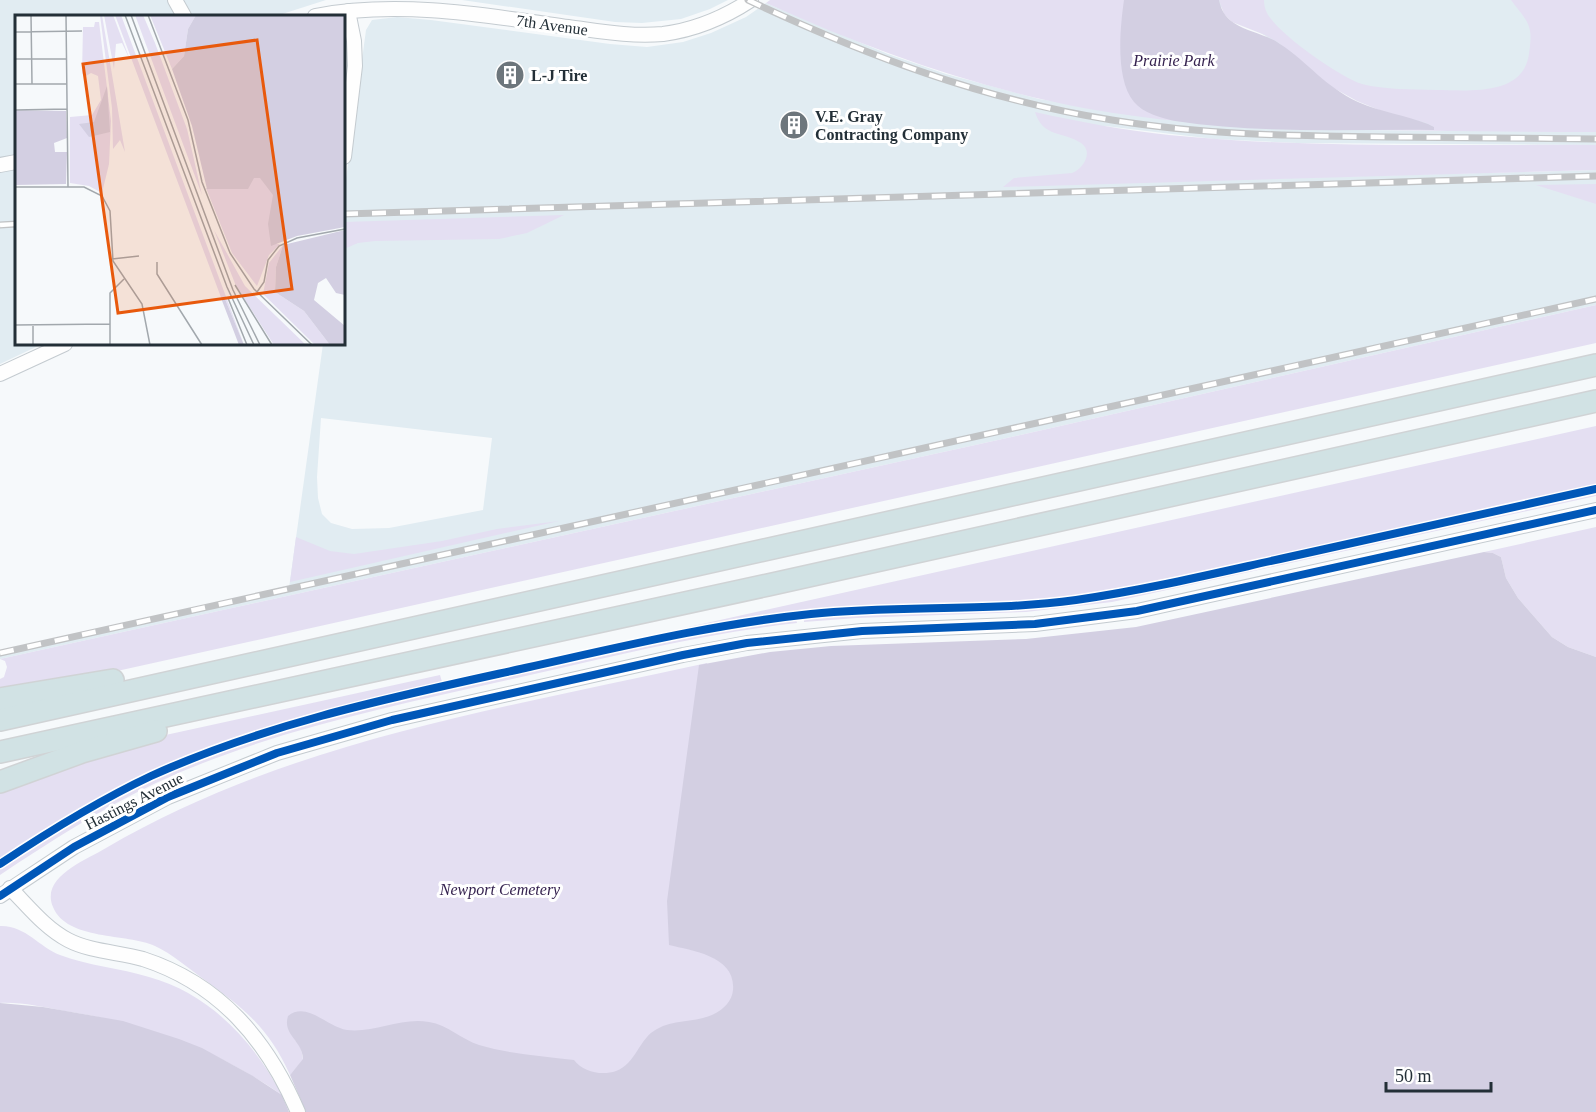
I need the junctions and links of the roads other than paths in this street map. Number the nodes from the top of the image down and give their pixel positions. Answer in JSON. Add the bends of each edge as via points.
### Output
{"nodes":[{"id":1,"x":175,"y":0,"type":"edge"},
{"id":2,"x":751,"y":1,"type":"edge"},
{"id":3,"x":348,"y":11,"type":"junction"},
{"id":4,"x":183,"y":15,"type":"edge"},
{"id":5,"x":322,"y":15,"type":"edge"},
{"id":6,"x":345,"y":149,"type":"edge"},
{"id":7,"x":15,"y":162,"type":"edge"},
{"id":8,"x":0,"y":165,"type":"edge"},
{"id":9,"x":63,"y":345,"type":"edge"},
{"id":10,"x":1596,"y":365,"type":"edge"},
{"id":11,"x":0,"y":374,"type":"edge"},
{"id":12,"x":1596,"y":401,"type":"edge"},
{"id":13,"x":1596,"y":510,"type":"edge"},
{"id":14,"x":587,"y":588,"type":"junction"},
{"id":15,"x":275,"y":693,"type":"junction"},
{"id":16,"x":0,"y":699,"type":"edge"},
{"id":17,"x":0,"y":720,"type":"edge"},
{"id":18,"x":0,"y":752,"type":"edge"},
{"id":19,"x":0,"y":782,"type":"edge"},
{"id":20,"x":5,"y":892,"type":"edge"},
{"id":21,"x":298,"y":1112,"type":"edge"}],
"edges":[{"from":1,"to":4,"type":"street"},
{"from":2,"to":3,"type":"street","name":"7th Avenue","via":[[696,27],[648,35],[423,7],[384,6]]},
{"from":3,"to":5,"type":"street","name":"7th Avenue"},
{"from":3,"to":6,"type":"street","via":[[355,66]]},
{"from":7,"to":8,"type":"street"},
{"from":9,"to":11,"type":"street"},
{"from":10,"to":14,"type":"highway"},
{"from":12,"to":15,"type":"highway"},
{"from":13,"to":20,"type":"street","name":"Hastings Avenue","via":[[1137,611],[1035,624],[852,632],[747,643],[392,720],[277,753],[168,797],[88,838]]},
{"from":14,"to":16,"type":"highway","via":[[417,615],[182,667]]},
{"from":14,"to":17,"type":"highway"},
{"from":15,"to":18,"type":"highway"},
{"from":15,"to":19,"type":"highway","via":[[248,709],[109,744]]},
{"from":20,"to":21,"type":"street","via":[[68,940],[156,964],[208,993],[239,1020],[268,1054]]}]}
